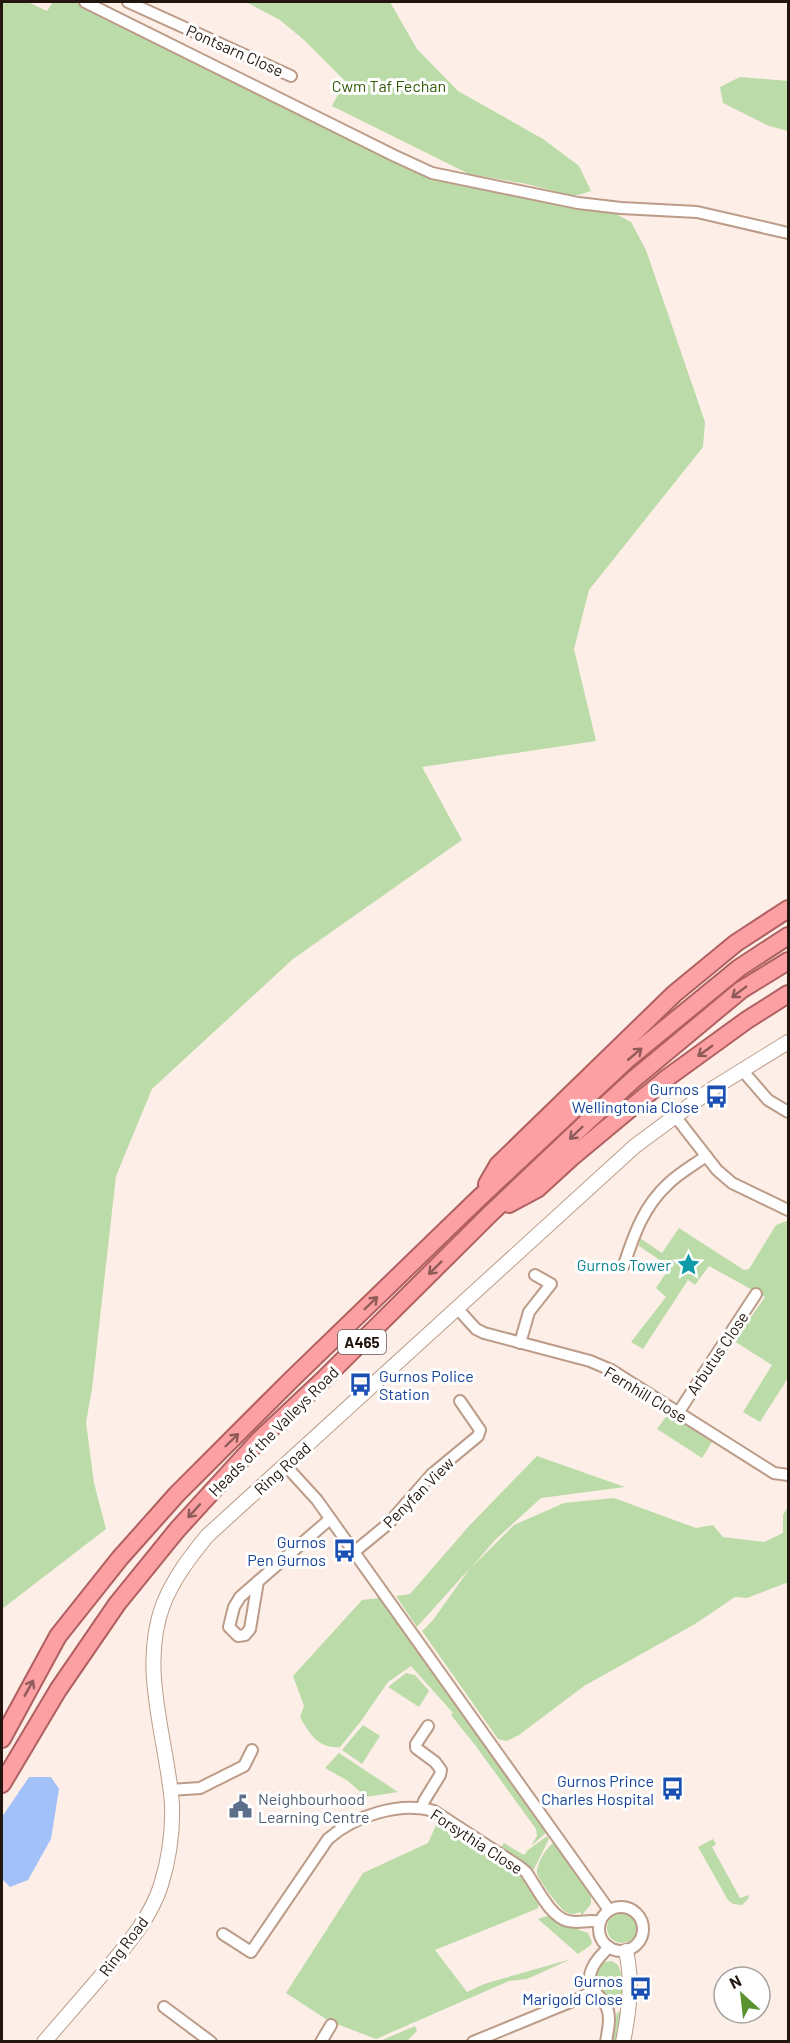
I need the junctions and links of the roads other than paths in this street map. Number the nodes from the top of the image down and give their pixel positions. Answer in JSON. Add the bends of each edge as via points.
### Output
{"nodes":[{"id":1,"x":85,"y":2,"type":"edge"},
{"id":2,"x":128,"y":2,"type":"edge"},
{"id":3,"x":178,"y":25,"type":"junction"},
{"id":4,"x":169,"y":44,"type":"junction"},
{"id":5,"x":291,"y":76,"type":"dead end"},
{"id":6,"x":789,"y":233,"type":"edge"},
{"id":7,"x":789,"y":909,"type":"edge"},
{"id":8,"x":789,"y":936,"type":"edge"},
{"id":9,"x":789,"y":961,"type":"edge"},
{"id":10,"x":789,"y":994,"type":"edge"},
{"id":11,"x":789,"y":1042,"type":"edge"},
{"id":12,"x":742,"y":1070,"type":"junction"},
{"id":13,"x":789,"y":1112,"type":"edge"},
{"id":14,"x":675,"y":1116,"type":"junction"},
{"id":15,"x":706,"y":1156,"type":"junction"},
{"id":16,"x":477,"y":1200,"type":"junction"},
{"id":17,"x":789,"y":1210,"type":"edge"},
{"id":18,"x":490,"y":1213,"type":"junction"},
{"id":19,"x":624,"y":1265,"type":"dead end"},
{"id":20,"x":535,"y":1275,"type":"dead end"},
{"id":21,"x":756,"y":1294,"type":"dead end"},
{"id":22,"x":457,"y":1308,"type":"junction"},
{"id":23,"x":520,"y":1343,"type":"junction"},
{"id":24,"x":460,"y":1401,"type":"dead end"},
{"id":25,"x":678,"y":1413,"type":"junction"},
{"id":26,"x":285,"y":1465,"type":"junction"},
{"id":27,"x":789,"y":1475,"type":"edge"},
{"id":28,"x":330,"y":1520,"type":"junction"},
{"id":29,"x":354,"y":1552,"type":"junction"},
{"id":30,"x":258,"y":1581,"type":"junction"},
{"id":31,"x":428,"y":1725,"type":"dead end"},
{"id":32,"x":2,"y":1739,"type":"edge"},
{"id":33,"x":252,"y":1750,"type":"dead end"},
{"id":34,"x":2,"y":1784,"type":"edge"},
{"id":35,"x":170,"y":1790,"type":"junction"},
{"id":36,"x":422,"y":1807,"type":"junction"},
{"id":37,"x":609,"y":1910,"type":"junction"},
{"id":38,"x":600,"y":1922,"type":"junction"},
{"id":39,"x":223,"y":1934,"type":"dead end"},
{"id":40,"x":609,"y":1947,"type":"junction"},
{"id":41,"x":626,"y":1951,"type":"junction"},
{"id":42,"x":594,"y":1990,"type":"junction"},
{"id":43,"x":164,"y":2007,"type":"dead end"},
{"id":44,"x":331,"y":2025,"type":"dead end"},
{"id":45,"x":44,"y":2042,"type":"edge"},
{"id":46,"x":211,"y":2042,"type":"edge"},
{"id":47,"x":321,"y":2042,"type":"edge"},
{"id":48,"x":473,"y":2042,"type":"edge"},
{"id":49,"x":606,"y":2042,"type":"edge"},
{"id":50,"x":623,"y":2042,"type":"edge"}],
"edges":[{"from":1,"to":4,"type":"street"},
{"from":2,"to":3,"type":"street","name":"Pontsarn Close"},
{"from":3,"to":4,"type":"street","name":"Pontsarn Close"},
{"from":3,"to":5,"type":"street","name":"Pontsarn Close"},
{"from":4,"to":6,"type":"street","via":[[432,173],[578,203],[697,212]]},
{"from":7,"to":16,"type":"highway","via":[[735,943],[674,994],[498,1165]]},
{"from":16,"to":8,"type":"highway","name":"Heads of the Valleys Road","number":"A465","one_way":true,"via":[[629,1058],[739,968]]},
{"from":9,"to":18,"type":"highway","name":"Heads of the Valleys Road","number":"A465","one_way":true,"via":[[741,990],[693,1030]]},
{"from":10,"to":18,"type":"highway","one_way":true,"via":[[667,1078],[537,1189]]},
{"from":11,"to":12,"type":"street","name":"Ring Road"},
{"from":12,"to":13,"type":"street","via":[[768,1100]]},
{"from":12,"to":14,"type":"street","name":"Ring Road"},
{"from":14,"to":15,"type":"street"},
{"from":14,"to":22,"type":"street","name":"Ring Road","via":[[635,1146]]},
{"from":15,"to":17,"type":"street","via":[[732,1183]]},
{"from":15,"to":19,"type":"street","via":[[655,1197],[634,1231]]},
{"from":32,"to":16,"type":"highway","name":"Heads of the Valleys Road","number":"A465","one_way":true,"via":[[58,1636],[120,1558],[199,1472]]},
{"from":18,"to":34,"type":"highway","name":"Heads of the Valleys Road","number":"A465","one_way":true,"via":[[261,1439],[177,1530],[117,1604],[58,1690]]},
{"from":20,"to":23,"type":"street","via":[[551,1284],[528,1312]]},
{"from":21,"to":25,"type":"street","name":"Arbutus Close"},
{"from":22,"to":23,"type":"street","name":"Fernhill Close","via":[[484,1334]]},
{"from":22,"to":26,"type":"street","name":"Ring Road"},
{"from":23,"to":25,"type":"street","name":"Fernhill Close","via":[[611,1370]]},
{"from":24,"to":29,"type":"street","name":"Penyfan View","via":[[477,1423],[478,1436]]},
{"from":25,"to":27,"type":"street","name":"Fernhill Close","via":[[774,1473]]},
{"from":26,"to":28,"type":"street"},
{"from":26,"to":35,"type":"street","name":"Ring Road","via":[[207,1536],[182,1568],[163,1606],[153,1662]]},
{"from":28,"to":29,"type":"street"},
{"from":28,"to":30,"type":"street"},
{"from":29,"to":37,"type":"street"},
{"from":30,"to":30,"type":"street","via":[[234,1607],[230,1627],[238,1636],[250,1629]]},
{"from":31,"to":36,"type":"street","via":[[416,1748],[441,1770]]},
{"from":33,"to":35,"type":"street","via":[[244,1766],[200,1788]]},
{"from":35,"to":45,"type":"street","name":"Ring Road","via":[[170,1846],[160,1887],[147,1915],[132,1940]]},
{"from":36,"to":38,"type":"street","name":"Forsythia Close","via":[[520,1867],[558,1916],[567,1921]]},
{"from":36,"to":39,"type":"street","name":"Forsythia Close","via":[[372,1814],[334,1834],[250,1952]]},
{"from":37,"to":38,"type":"street"},
{"from":37,"to":41,"type":"street","via":[[629,1908],[642,1922],[640,1941]]},
{"from":38,"to":40,"type":"street","via":[[600,1936]]},
{"from":40,"to":41,"type":"street"},
{"from":40,"to":42,"type":"street","via":[[590,1974]]},
{"from":41,"to":50,"type":"street","via":[[630,1972]]},
{"from":42,"to":48,"type":"street"},
{"from":42,"to":49,"type":"street","via":[[606,2004]]},
{"from":43,"to":46,"type":"street"},
{"from":44,"to":47,"type":"street"}]}
